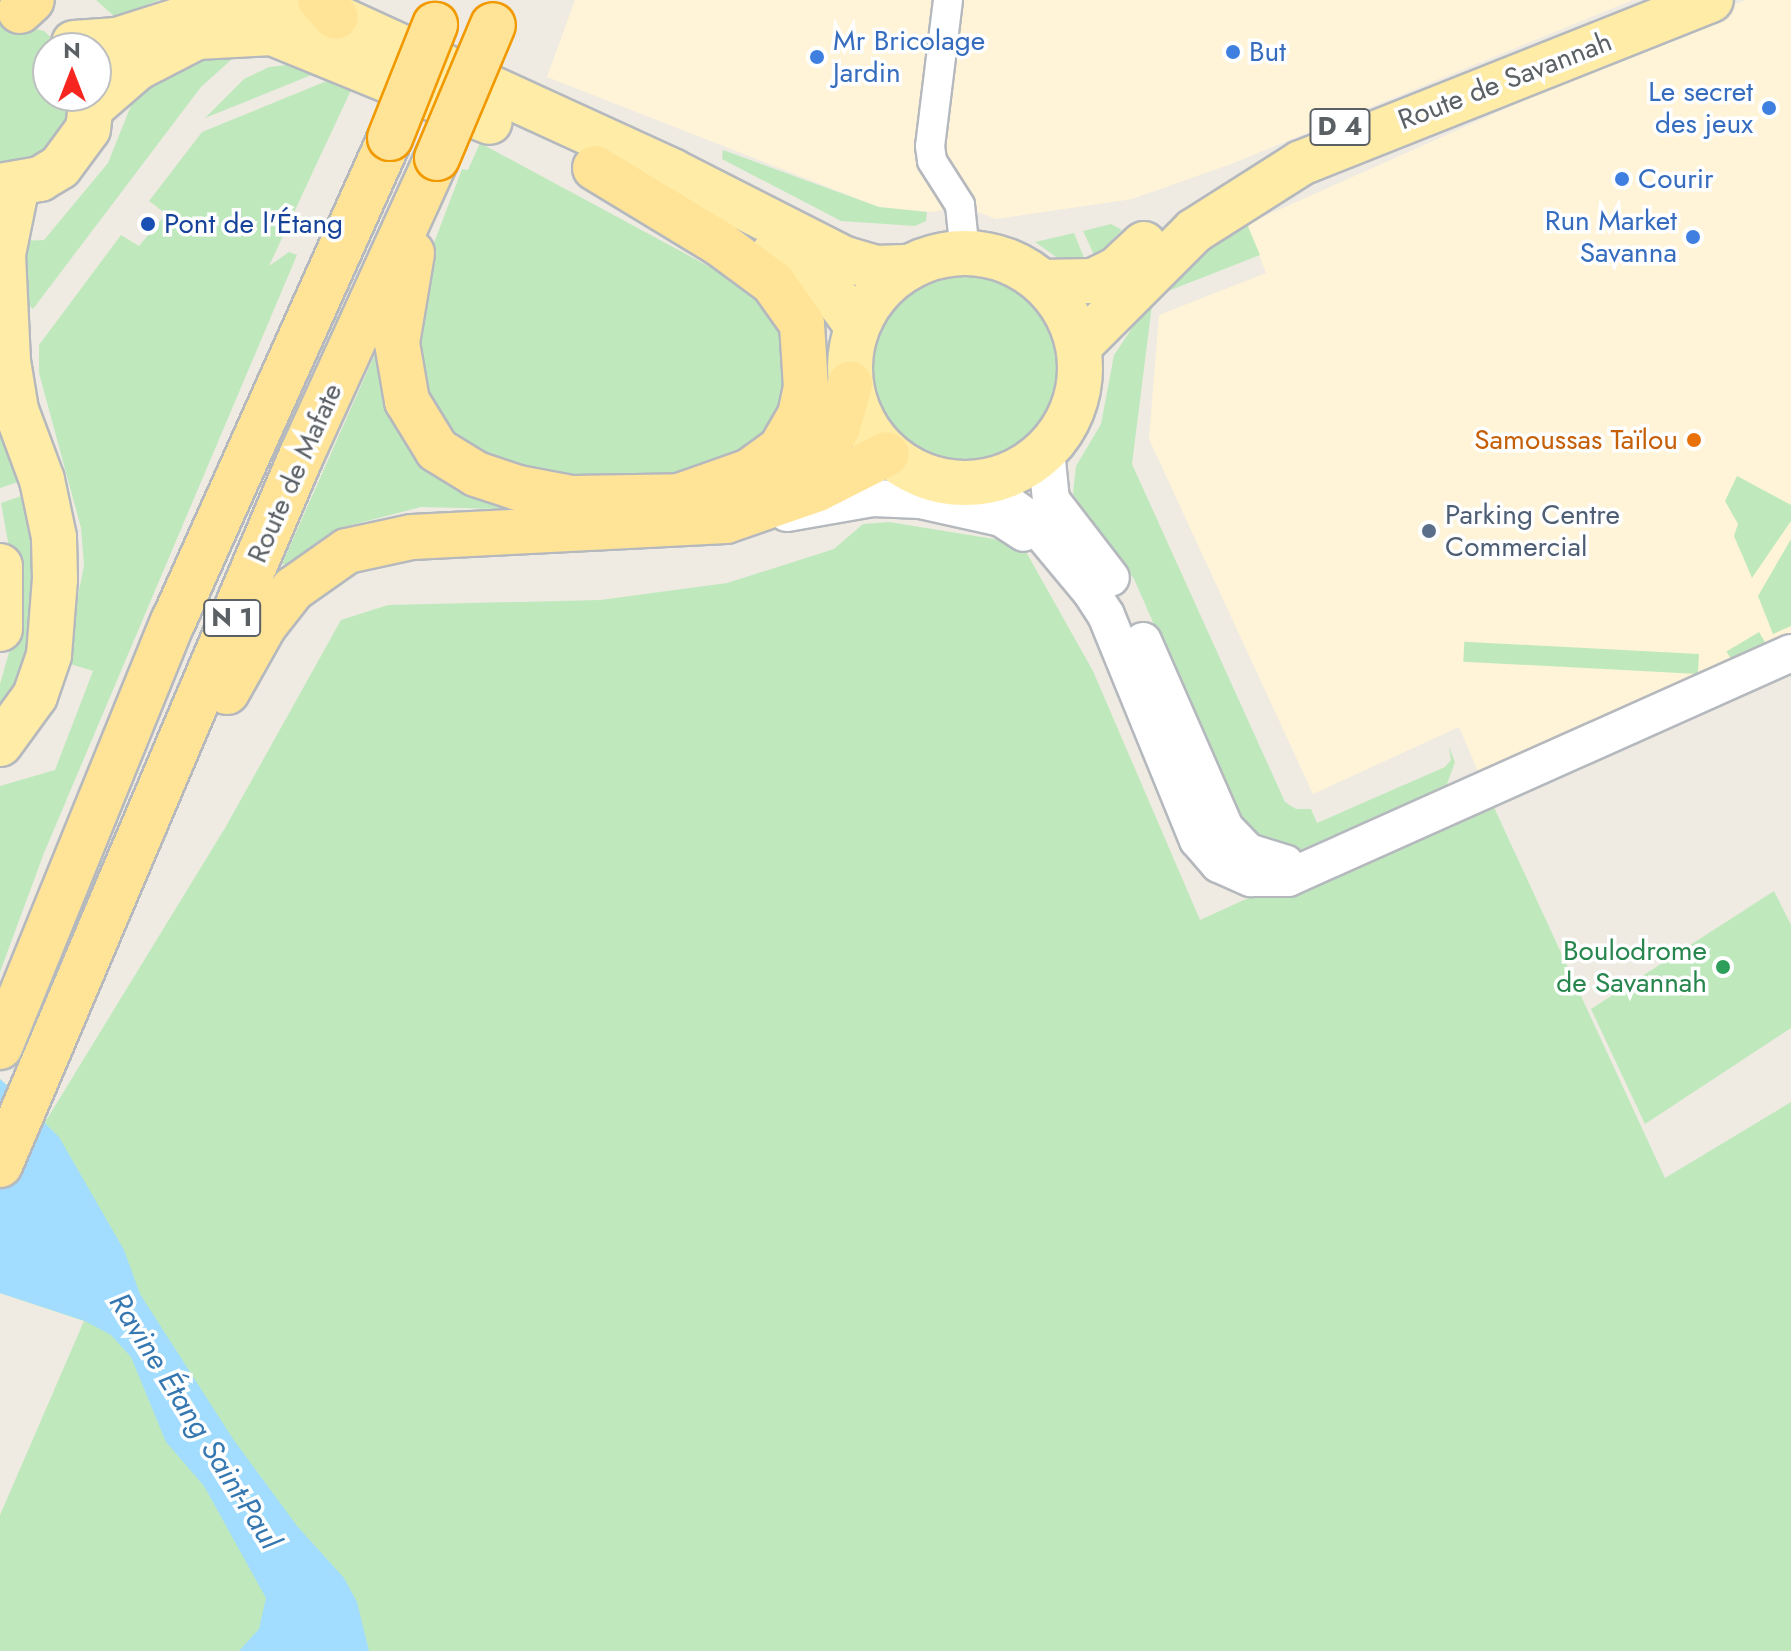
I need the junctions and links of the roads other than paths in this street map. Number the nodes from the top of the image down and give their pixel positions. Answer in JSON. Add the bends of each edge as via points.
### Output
{"nodes":[{"id":1,"x":948,"y":0,"type":"edge"},
{"id":2,"x":1661,"y":0,"type":"edge"},
{"id":3,"x":1711,"y":0,"type":"edge"},
{"id":4,"x":17,"y":7,"type":"edge"},
{"id":5,"x":328,"y":8,"type":"edge"},
{"id":6,"x":439,"y":8,"type":"edge"},
{"id":7,"x":499,"y":13,"type":"edge"},
{"id":8,"x":63,"y":32,"type":"edge"},
{"id":9,"x":112,"y":41,"type":"edge"},
{"id":10,"x":112,"y":87,"type":"edge"},
{"id":11,"x":91,"y":112,"type":"edge"},
{"id":12,"x":437,"y":158,"type":"junction"},
{"id":13,"x":595,"y":168,"type":"junction"},
{"id":14,"x":9,"y":186,"type":"edge"},
{"id":15,"x":965,"y":253,"type":"junction"},
{"id":16,"x":910,"y":267,"type":"junction"},
{"id":17,"x":1042,"y":282,"type":"junction"},
{"id":18,"x":857,"y":326,"type":"junction"},
{"id":19,"x":1079,"y":346,"type":"junction"},
{"id":20,"x":850,"y":384,"type":"junction"},
{"id":21,"x":1046,"y":451,"type":"junction"},
{"id":22,"x":887,"y":454,"type":"junction"},
{"id":23,"x":979,"y":483,"type":"junction"},
{"id":24,"x":676,"y":497,"type":"junction"},
{"id":25,"x":726,"y":521,"type":"junction"},
{"id":26,"x":1063,"y":558,"type":"junction"},
{"id":27,"x":0,"y":566,"type":"edge"},
{"id":28,"x":0,"y":629,"type":"edge"},
{"id":29,"x":1791,"y":653,"type":"edge"},
{"id":30,"x":0,"y":744,"type":"edge"},
{"id":31,"x":1327,"y":860,"type":"junction"},
{"id":32,"x":111,"y":904,"type":"junction"},
{"id":33,"x":0,"y":1047,"type":"edge"},
{"id":34,"x":0,"y":1165,"type":"edge"}],
"edges":[{"from":1,"to":15,"type":"street","via":[[930,146],[932,161],[960,205]]},
{"from":2,"to":17,"type":"main road","name":"Route de Savannah","number":"D 4","via":[[1288,151],[1206,196],[1108,275],[1071,285]]},
{"from":3,"to":19,"type":"main road","name":"Route de Savannah","number":"D 4","via":[[1301,163],[1194,231]]},
{"from":4,"to":8,"type":"main road"},
{"from":5,"to":9,"type":"main road","via":[[211,10]]},
{"from":5,"to":16,"type":"main road","via":[[845,259],[876,268]]},
{"from":6,"to":33,"type":"highway","name":"Route de Mafate","number":"N 1","bridge":true,"via":[[390,138],[173,622]]},
{"from":7,"to":12,"type":"highway","name":"Route de Mafate","number":"N 1","bridge":true},
{"from":10,"to":13,"type":"main road","via":[[197,37],[272,33]]},
{"from":11,"to":14,"type":"main road","via":[[88,129],[60,167]]},
{"from":12,"to":24,"type":"highway","via":[[407,270],[397,343],[407,401],[437,450],[476,474],[518,488],[572,498]]},
{"from":12,"to":32,"type":"highway","name":"Route de Mafate","number":"N 1","via":[[302,454]]},
{"from":13,"to":18,"type":"main road","via":[[802,266],[825,283]]},
{"from":13,"to":24,"type":"highway","via":[[719,243],[773,283],[802,324],[806,387],[800,415],[780,449],[750,471]]},
{"from":14,"to":30,"type":"main road","via":[[3,254],[8,361],[16,410],[42,480],[54,537],[55,579],[53,635],[45,669],[35,696]]},
{"from":15,"to":16,"type":"main road"},
{"from":15,"to":17,"type":"main road","via":[[1006,261]]},
{"from":16,"to":18,"type":"main road","via":[[879,292]]},
{"from":17,"to":19,"type":"main road","via":[[1065,311]]},
{"from":18,"to":20,"type":"main road"},
{"from":19,"to":21,"type":"main road","via":[[1081,368],[1072,413]]},
{"from":20,"to":22,"type":"main road","via":[[863,422]]},
{"from":20,"to":24,"type":"highway","via":[[838,427],[822,454],[801,468],[744,489]]},
{"from":21,"to":23,"type":"main road","via":[[1015,472]]},
{"from":21,"to":31,"type":"street","via":[[1051,500],[1125,601],[1225,828],[1248,852],[1279,864]]},
{"from":22,"to":23,"type":"main road","via":[[939,481]]},
{"from":22,"to":25,"type":"highway","via":[[818,489]]},
{"from":23,"to":26,"type":"street","via":[[1006,498]]},
{"from":25,"to":26,"type":"street","via":[[873,498],[920,500],[1001,518]]},
{"from":25,"to":32,"type":"highway","via":[[412,537],[347,551],[313,571],[264,626]]},
{"from":26,"to":31,"type":"street","via":[[1106,615],[1198,840],[1219,864],[1251,878],[1288,878]]},
{"from":27,"to":28,"type":"main road"},
{"from":29,"to":31,"type":"street"},
{"from":32,"to":34,"type":"highway","name":"Route de Mafate","number":"N 1"}]}
